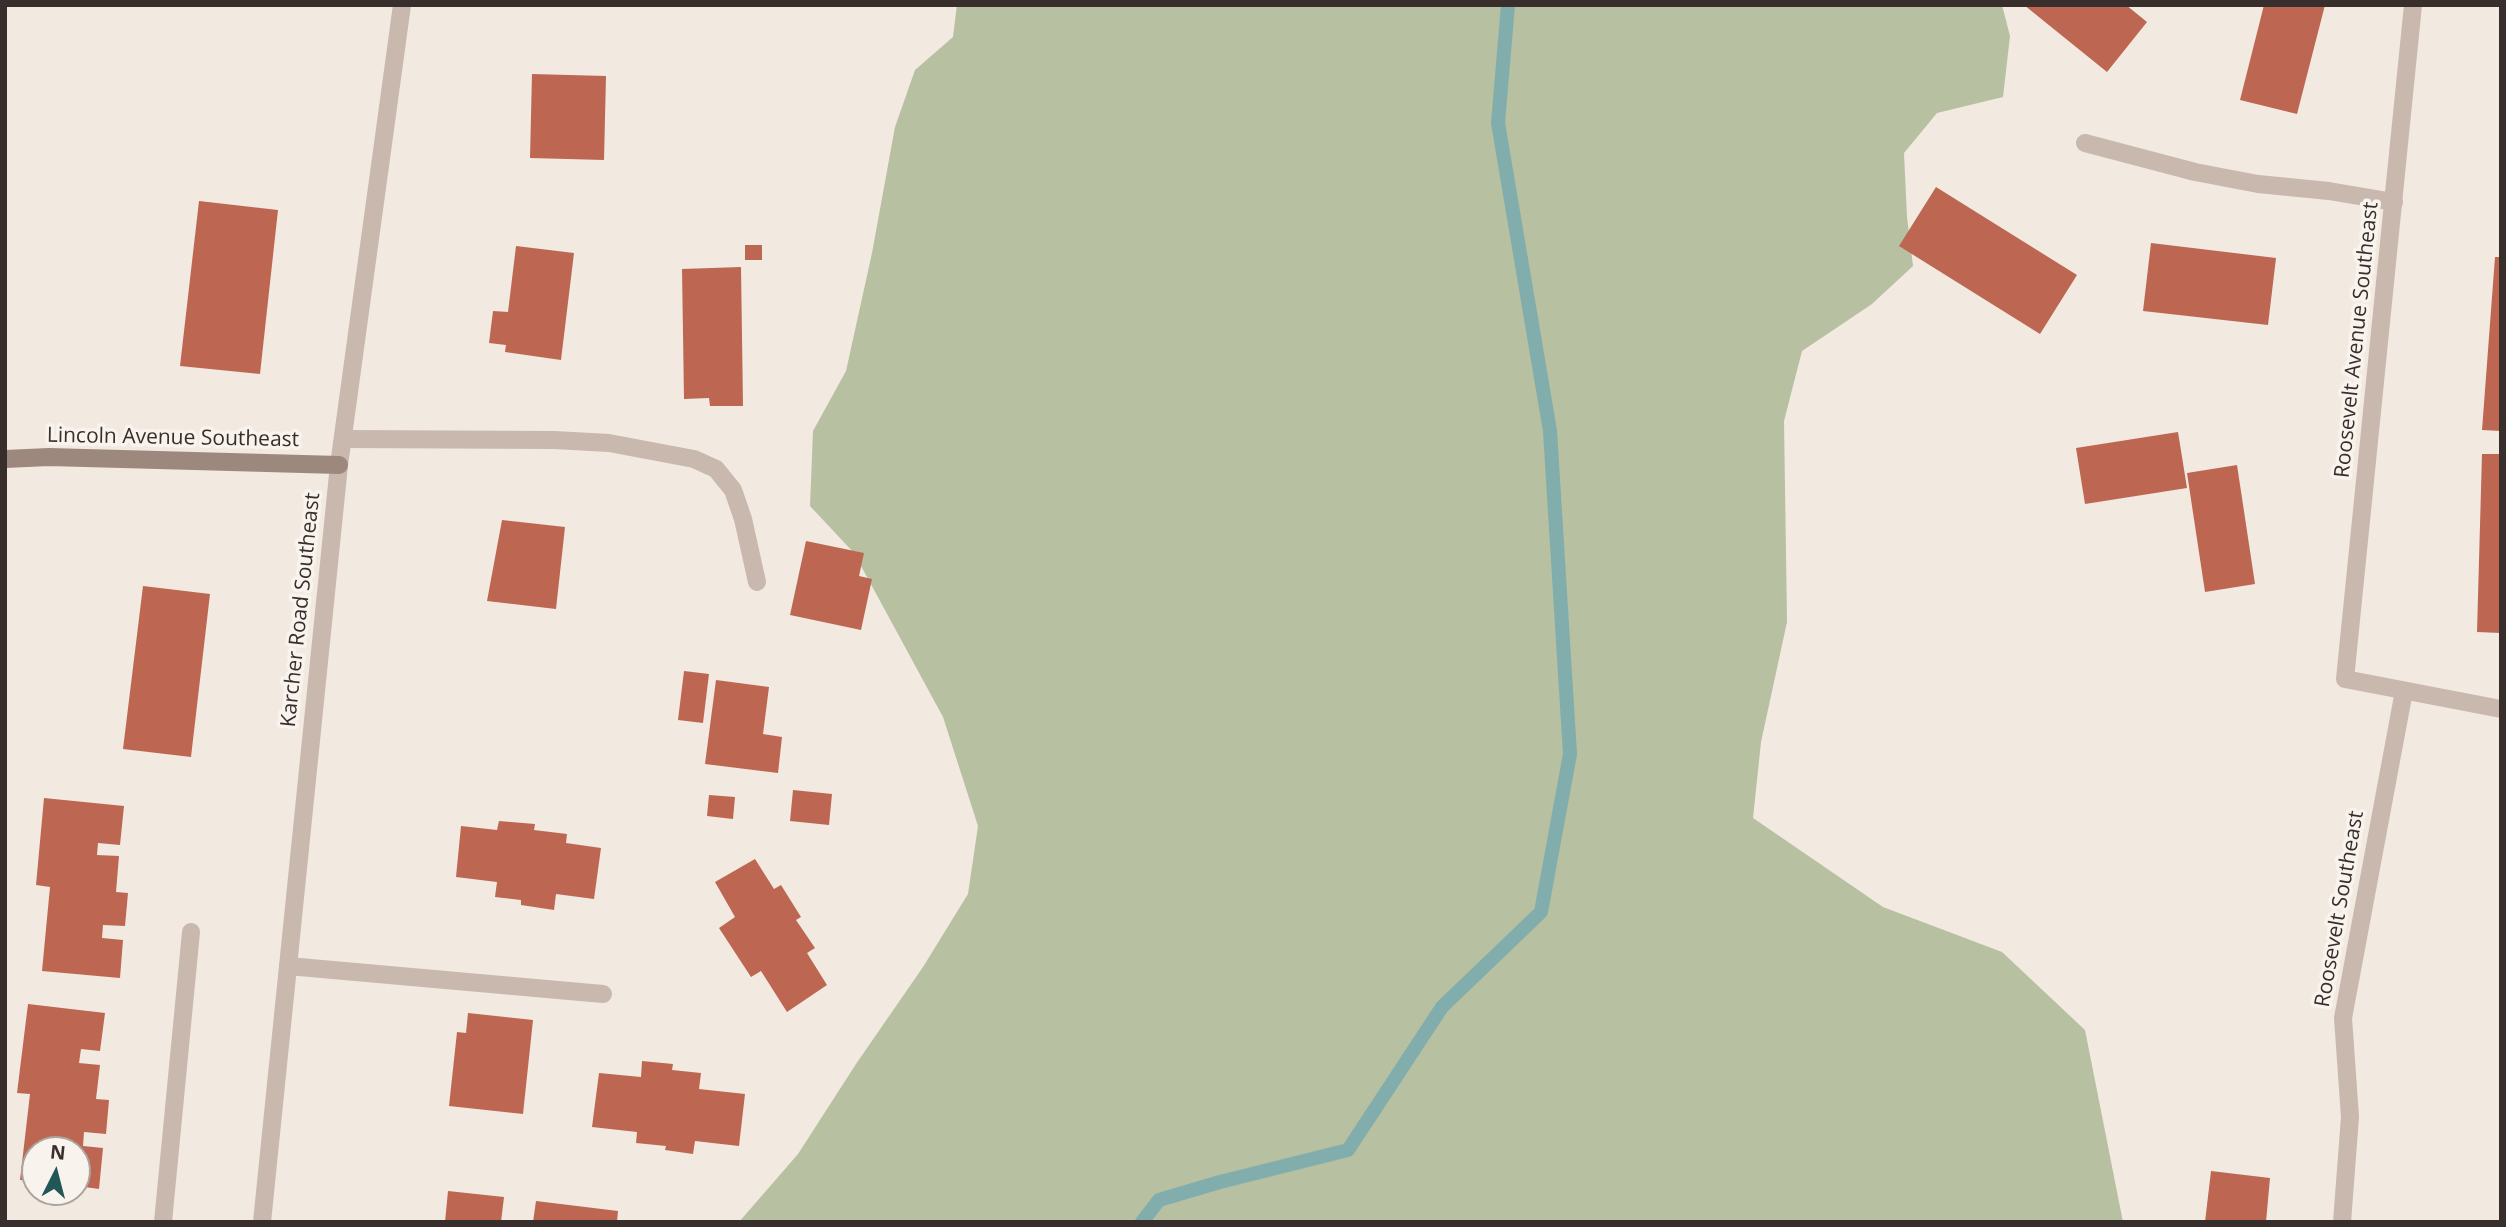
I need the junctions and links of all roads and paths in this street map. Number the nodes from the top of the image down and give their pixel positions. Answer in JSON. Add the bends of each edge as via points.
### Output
{"nodes":[{"id":1,"x":402,"y":5,"type":"edge"},
{"id":2,"x":2413,"y":5,"type":"edge"},
{"id":3,"x":2085,"y":143,"type":"dead end"},
{"id":4,"x":2393,"y":202,"type":"junction"},
{"id":5,"x":343,"y":439,"type":"junction"},
{"id":6,"x":5,"y":459,"type":"edge"},
{"id":7,"x":339,"y":465,"type":"junction"},
{"id":8,"x":757,"y":582,"type":"dead end"},
{"id":9,"x":2404,"y":691,"type":"junction"},
{"id":10,"x":2501,"y":709,"type":"edge"},
{"id":11,"x":191,"y":932,"type":"dead end"},
{"id":12,"x":288,"y":966,"type":"junction"},
{"id":13,"x":603,"y":994,"type":"dead end"},
{"id":14,"x":163,"y":1222,"type":"edge"},
{"id":15,"x":262,"y":1222,"type":"edge"},
{"id":16,"x":2342,"y":1222,"type":"edge"}],
"edges":[{"from":1,"to":5,"type":"street","name":"Karcher Road Southeast"},
{"from":2,"to":4,"type":"street","name":"Roosevelt Avenue Southeast"},
{"from":3,"to":4,"type":"street","via":[[2195,172]]},
{"from":4,"to":9,"type":"street","name":"Roosevelt Avenue Southeast","via":[[2345,680]]},
{"from":5,"to":7,"type":"street","name":"Karcher Road Southeast"},
{"from":5,"to":8,"type":"street","via":[[609,443],[694,459],[716,469],[733,490]]},
{"from":6,"to":7,"type":"street","name":"Lincoln Avenue Southeast"},
{"from":7,"to":12,"type":"street","name":"Karcher Road Southeast"},
{"from":9,"to":10,"type":"street"},
{"from":9,"to":16,"type":"street","name":"Roosevelt Southeast","via":[[2343,1018],[2350,1117]]},
{"from":11,"to":14,"type":"street"},
{"from":12,"to":13,"type":"street"},
{"from":12,"to":15,"type":"street","name":"Karcher Road Southeast"}]}
